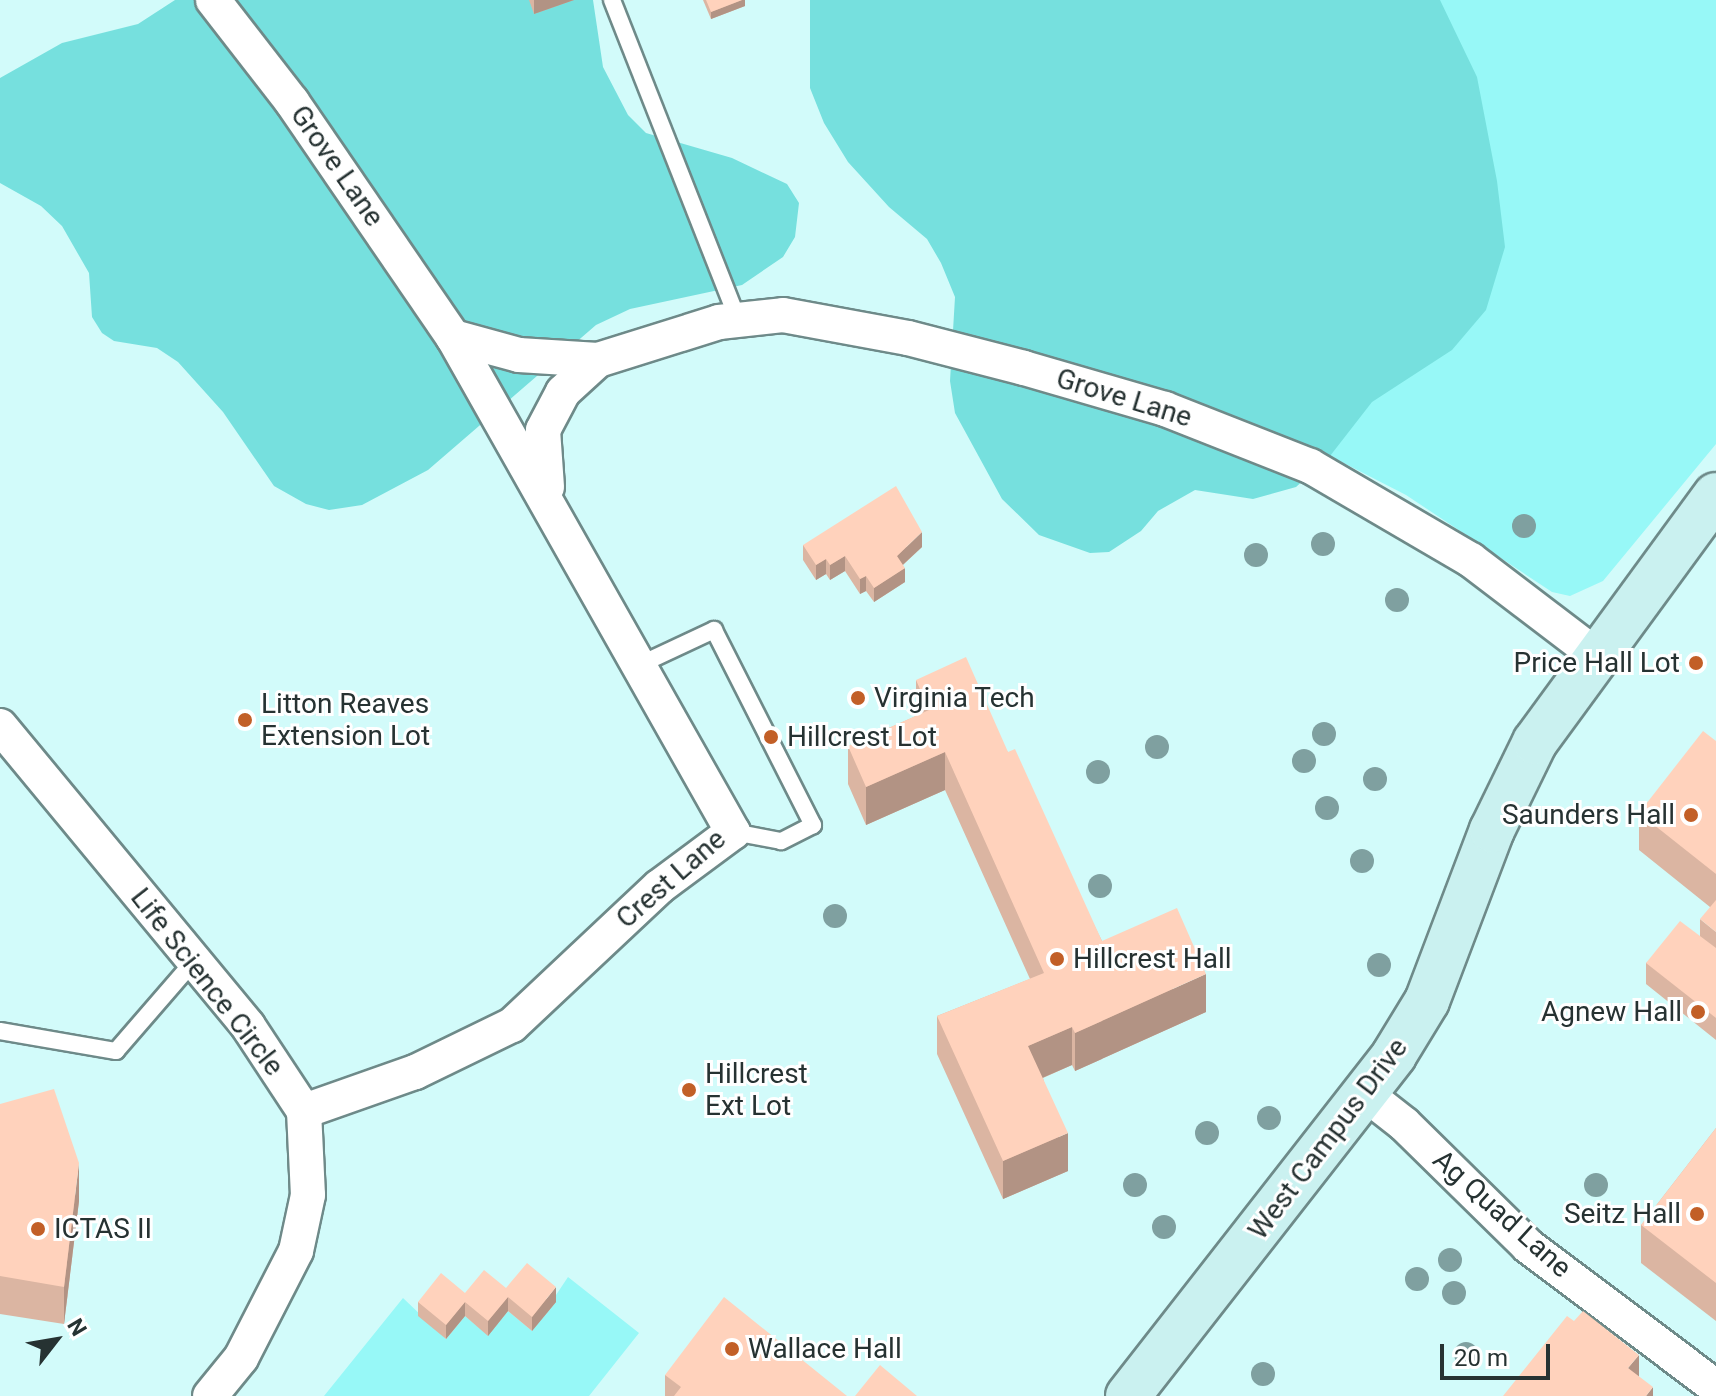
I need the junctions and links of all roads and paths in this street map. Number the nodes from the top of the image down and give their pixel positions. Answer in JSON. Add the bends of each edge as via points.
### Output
{"nodes":[{"id":1,"x":213,"y":0,"type":"edge"},
{"id":2,"x":612,"y":0,"type":"edge"},
{"id":3,"x":737,"y":318,"type":"junction"},
{"id":4,"x":453,"y":337,"type":"junction"},
{"id":5,"x":598,"y":360,"type":"junction"},
{"id":6,"x":1716,"y":495,"type":"edge"},
{"id":7,"x":552,"y":511,"type":"junction"},
{"id":8,"x":1597,"y":656,"type":"junction"},
{"id":9,"x":639,"y":665,"type":"junction"},
{"id":10,"x":0,"y":726,"type":"edge"},
{"id":11,"x":733,"y":832,"type":"junction"},
{"id":12,"x":194,"y":961,"type":"junction"},
{"id":13,"x":0,"y":1031,"type":"edge"},
{"id":14,"x":1367,"y":1095,"type":"junction"},
{"id":15,"x":304,"y":1111,"type":"junction"},
{"id":16,"x":1716,"y":1387,"type":"edge"},
{"id":17,"x":210,"y":1396,"type":"edge"},
{"id":18,"x":1128,"y":1396,"type":"edge"}],
"edges":[{"from":1,"to":4,"type":"street","name":"Grove Lane","via":[[319,139]]},
{"from":2,"to":3,"type":"lane"},
{"from":3,"to":5,"type":"street","name":"Grove Lane"},
{"from":3,"to":8,"type":"street","name":"Grove Lane","via":[[783,315],[908,338],[1239,435],[1415,523]]},
{"from":4,"to":5,"type":"street","name":"Grove Lane","via":[[519,355]]},
{"from":4,"to":7,"type":"street","name":"Grove Lane"},
{"from":5,"to":7,"type":"street","name":"Grove Lane","via":[[563,392],[543,430],[542,470]]},
{"from":6,"to":8,"type":"street","name":"West Campus Drive"},
{"from":7,"to":9,"type":"street","name":"Crest Lane"},
{"from":8,"to":14,"type":"street","name":"West Campus Drive","via":[[1535,742],[1505,800],[1427,1001]]},
{"from":9,"to":11,"type":"street","name":"Crest Lane"},
{"from":9,"to":11,"type":"lane","via":[[714,630],[813,825],[781,841]]},
{"from":10,"to":12,"type":"street","name":"Life Science Circle"},
{"from":11,"to":15,"type":"street","name":"Crest Lane","via":[[659,887],[512,1025],[415,1072]]},
{"from":12,"to":13,"type":"lane","via":[[116,1051]]},
{"from":12,"to":15,"type":"street","name":"Life Science Circle","via":[[248,1026]]},
{"from":14,"to":16,"type":"street","name":"Ag Quad Lane","via":[[1404,1124],[1528,1246]]},
{"from":14,"to":18,"type":"street","name":"West Campus Drive"},
{"from":15,"to":17,"type":"street","via":[[308,1195],[296,1251],[241,1358]]}]}
